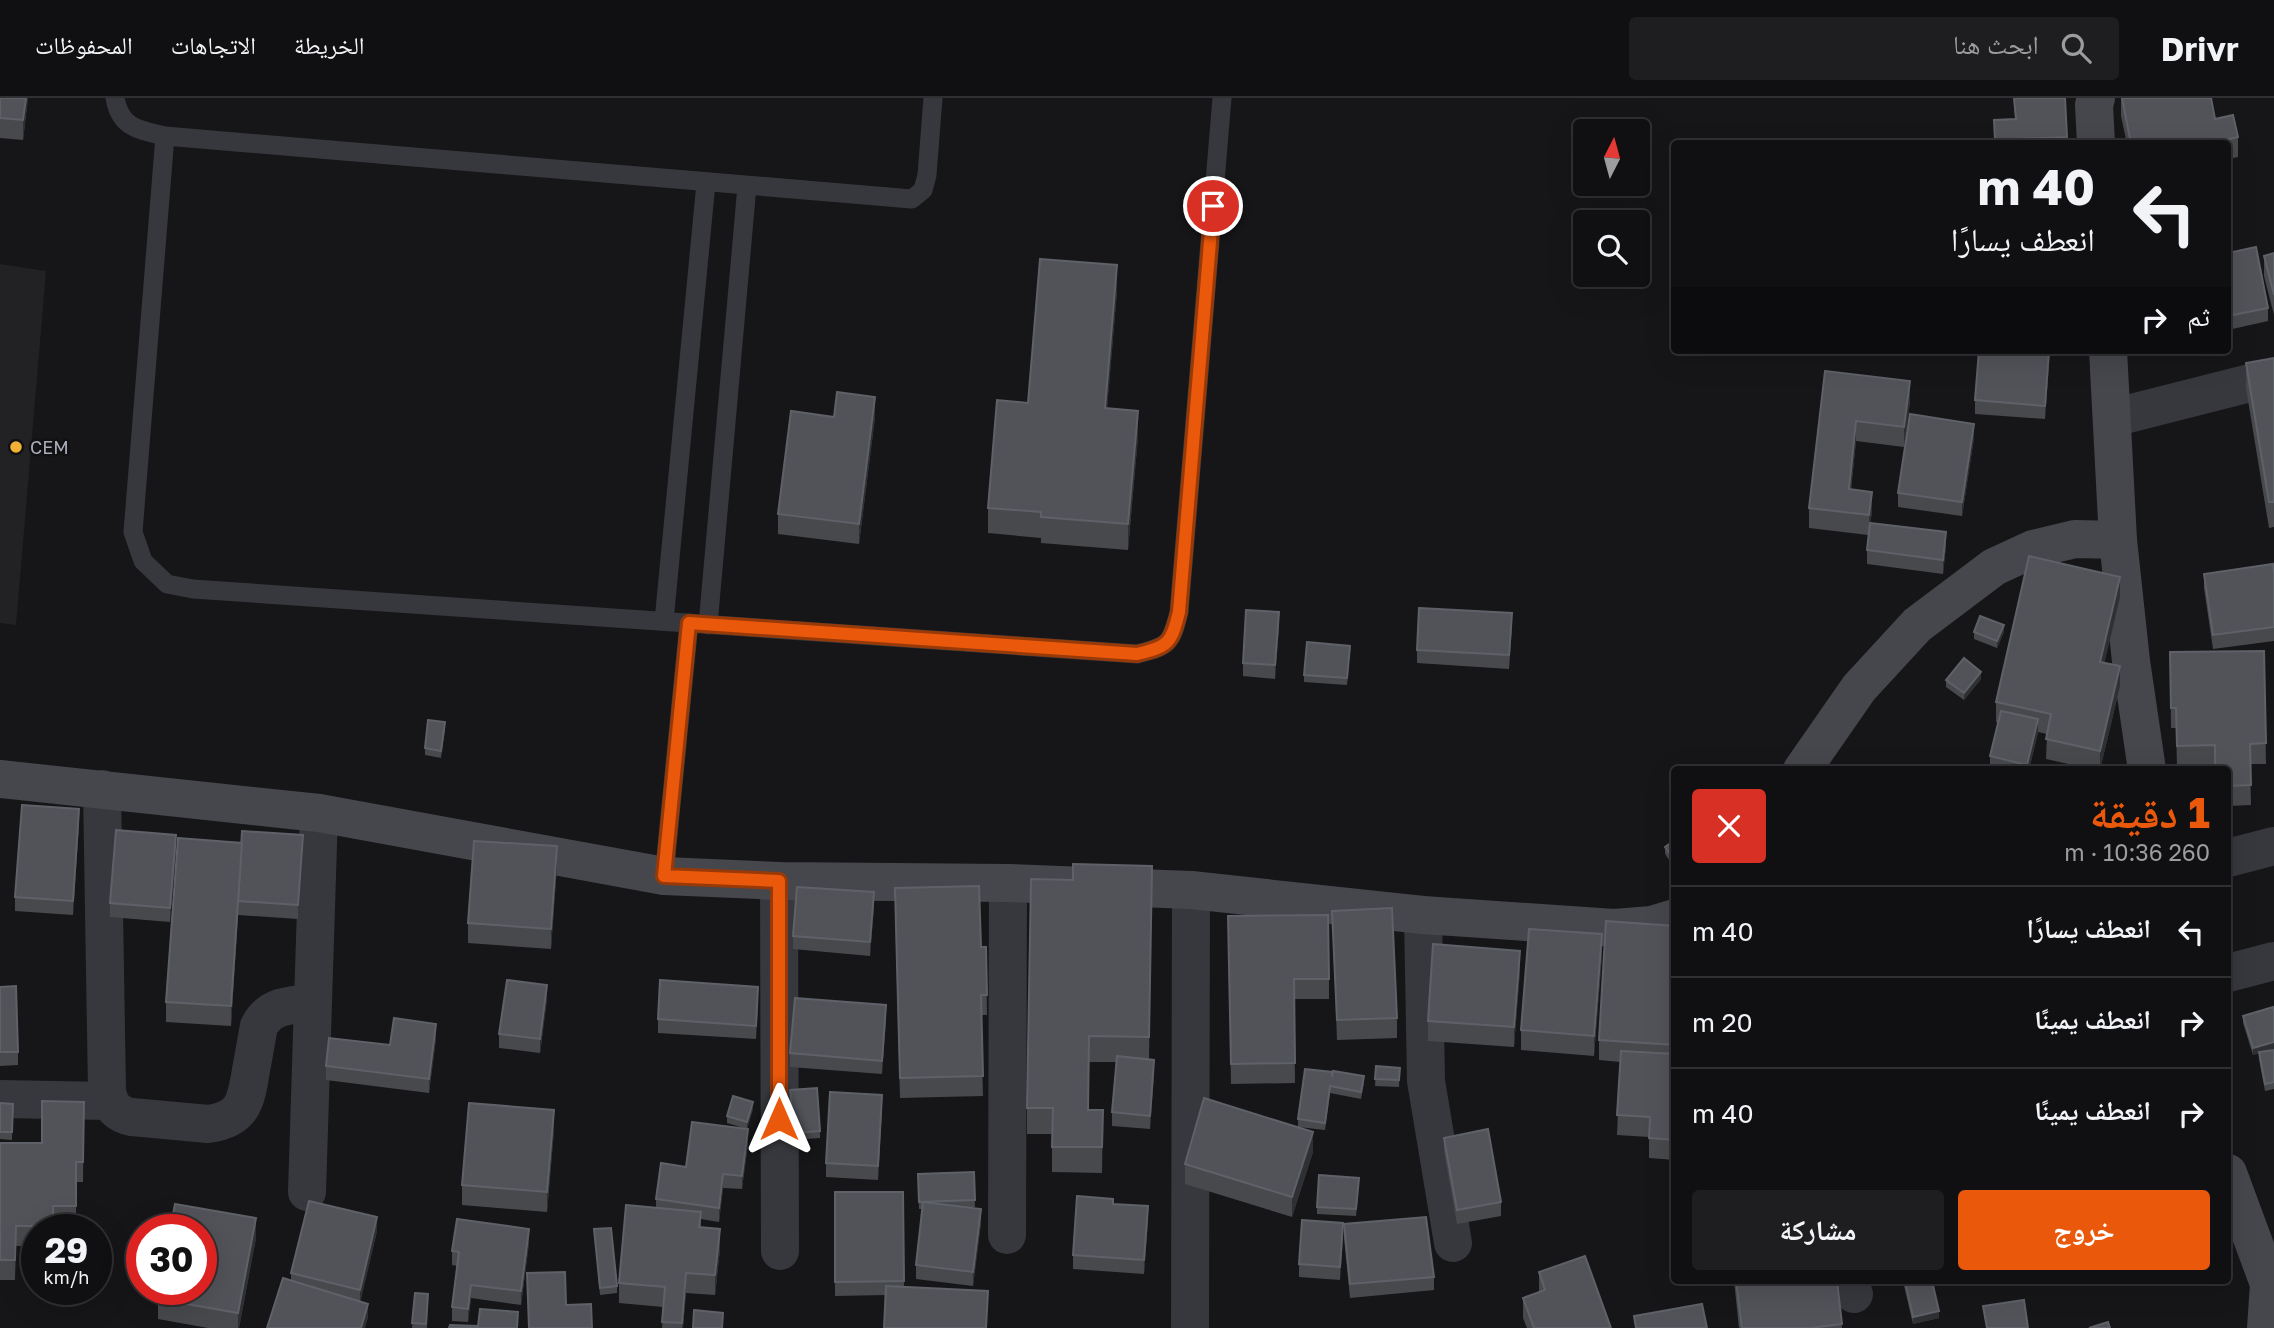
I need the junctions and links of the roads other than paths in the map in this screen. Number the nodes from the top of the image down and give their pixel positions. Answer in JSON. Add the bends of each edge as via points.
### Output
{"nodes":[{"id":1,"x":115,"y":98,"type":"edge"},
{"id":2,"x":933,"y":98,"type":"edge"},
{"id":3,"x":1222,"y":98,"type":"edge"},
{"id":4,"x":2096,"y":98,"type":"edge"},
{"id":5,"x":165,"y":136,"type":"junction"},
{"id":6,"x":2096,"y":140,"type":"edge"},
{"id":7,"x":706,"y":183,"type":"junction"},
{"id":8,"x":747,"y":186,"type":"junction"},
{"id":9,"x":2108,"y":354,"type":"edge"},
{"id":10,"x":2274,"y":377,"type":"edge"},
{"id":11,"x":2112,"y":418,"type":"junction"},
{"id":12,"x":2118,"y":540,"type":"junction"},
{"id":13,"x":664,"y":621,"type":"junction"},
{"id":14,"x":698,"y":624,"type":"junction"},
{"id":15,"x":1805,"y":766,"type":"edge"},
{"id":16,"x":2146,"y":766,"type":"edge"},
{"id":17,"x":0,"y":779,"type":"edge"},
{"id":18,"x":102,"y":789,"type":"junction"},
{"id":19,"x":319,"y":813,"type":"junction"},
{"id":20,"x":2274,"y":846,"type":"edge"},
{"id":21,"x":2231,"y":857,"type":"edge"},
{"id":22,"x":664,"y":876,"type":"junction"},
{"id":23,"x":779,"y":881,"type":"junction"},
{"id":24,"x":1008,"y":883,"type":"junction"},
{"id":25,"x":1191,"y":890,"type":"junction"},
{"id":26,"x":1423,"y":915,"type":"junction"},
{"id":27,"x":1671,"y":919,"type":"edge"},
{"id":28,"x":2274,"y":961,"type":"edge"},
{"id":29,"x":2231,"y":972,"type":"edge"},
{"id":30,"x":312,"y":1003,"type":"junction"},
{"id":31,"x":0,"y":1098,"type":"edge"},
{"id":32,"x":109,"y":1101,"type":"junction"},
{"id":33,"x":2231,"y":1181,"type":"edge"},
{"id":34,"x":307,"y":1192,"type":"dead end"},
{"id":35,"x":1007,"y":1235,"type":"dead end"},
{"id":36,"x":1453,"y":1242,"type":"dead end"},
{"id":37,"x":780,"y":1251,"type":"dead end"},
{"id":38,"x":1190,"y":1328,"type":"edge"},
{"id":39,"x":2266,"y":1328,"type":"edge"}],
"edges":[{"from":1,"to":5,"type":"lane","via":[[117,112],[137,130]]},
{"from":2,"to":8,"type":"lane","via":[[928,175],[923,190],[912,199]]},
{"from":3,"to":14,"type":"lane","via":[[1179,612],[1173,636],[1160,649],[1137,654]]},
{"from":4,"to":6,"type":"main road"},
{"from":5,"to":7,"type":"lane"},
{"from":5,"to":13,"type":"lane","via":[[133,532],[143,561],[151,569],[167,584],[193,589]]},
{"from":7,"to":8,"type":"lane"},
{"from":7,"to":13,"type":"lane"},
{"from":8,"to":14,"type":"lane"},
{"from":9,"to":11,"type":"main road"},
{"from":10,"to":11,"type":"street"},
{"from":11,"to":12,"type":"main road"},
{"from":12,"to":15,"type":"main road","via":[[2075,539],[2033,548],[1993,567],[1917,625],[1859,688]]},
{"from":12,"to":16,"type":"main road"},
{"from":13,"to":14,"type":"lane"},
{"from":14,"to":22,"type":"lane"},
{"from":17,"to":18,"type":"main road"},
{"from":18,"to":19,"type":"main road"},
{"from":18,"to":32,"type":"street"},
{"from":19,"to":22,"type":"main road"},
{"from":19,"to":30,"type":"street"},
{"from":20,"to":21,"type":"street"},
{"from":22,"to":23,"type":"main road"},
{"from":23,"to":24,"type":"main road"},
{"from":23,"to":37,"type":"street"},
{"from":24,"to":25,"type":"main road"},
{"from":24,"to":35,"type":"street"},
{"from":25,"to":26,"type":"main road"},
{"from":25,"to":38,"type":"street"},
{"from":26,"to":27,"type":"main road","via":[[1614,928]]},
{"from":26,"to":36,"type":"street","via":[[1426,1081]]},
{"from":28,"to":29,"type":"street"},
{"from":30,"to":32,"type":"street","via":[[275,1008],[263,1019],[247,1097],[232,1117],[208,1124],[132,1117],[122,1115]]},
{"from":30,"to":34,"type":"street"},
{"from":31,"to":32,"type":"street"},
{"from":33,"to":39,"type":"main road","via":[[2269,1284]]}]}
